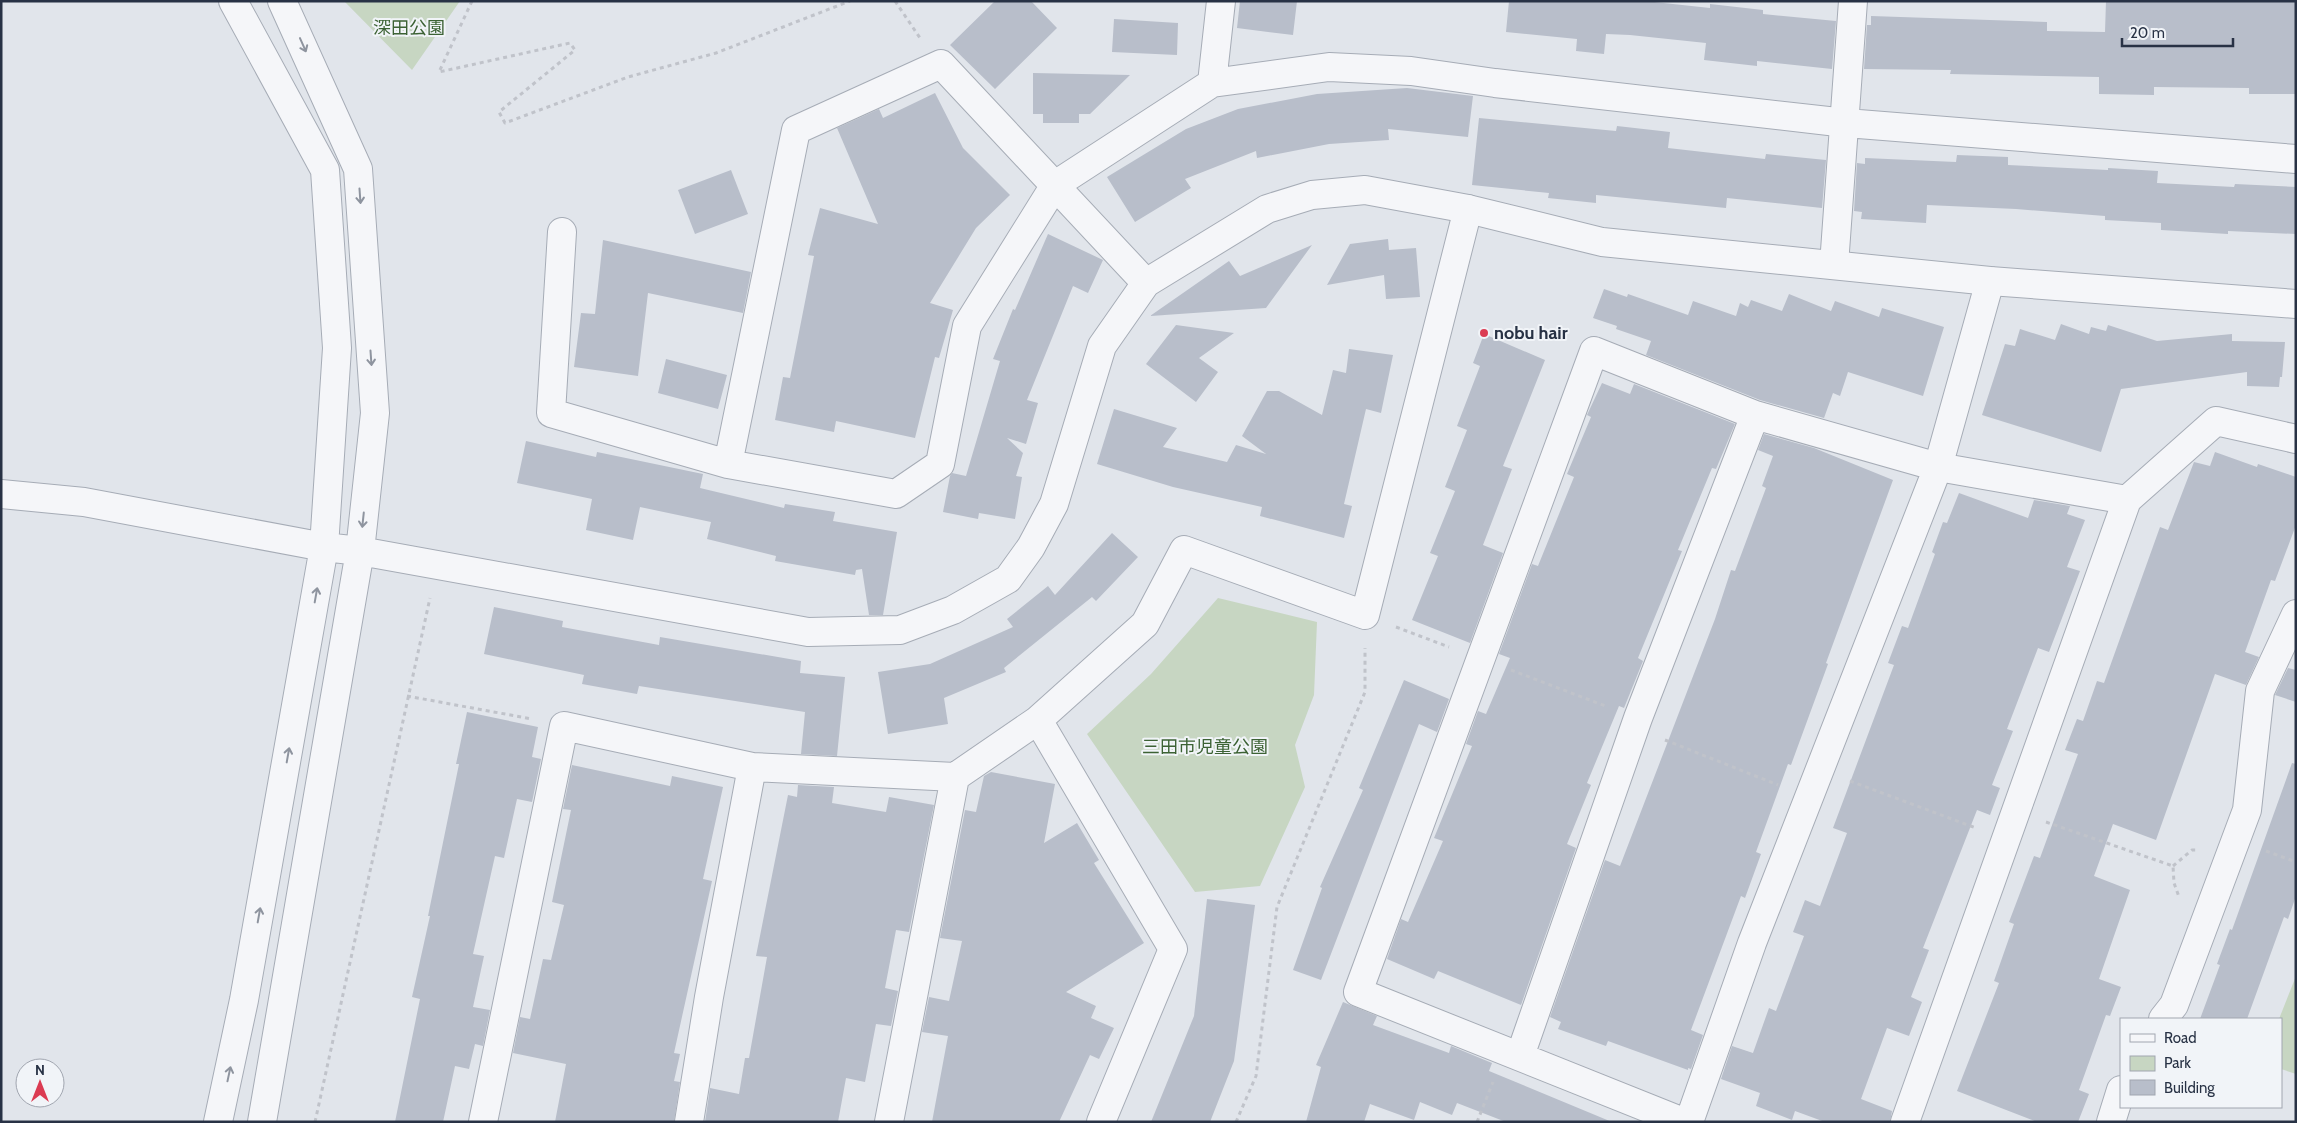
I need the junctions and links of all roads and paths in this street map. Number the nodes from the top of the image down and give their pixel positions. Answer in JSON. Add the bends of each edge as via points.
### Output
{"nodes":[{"id":1,"x":233,"y":1,"type":"edge"},
{"id":2,"x":282,"y":1,"type":"edge"},
{"id":3,"x":472,"y":1,"type":"edge"},
{"id":4,"x":850,"y":1,"type":"edge"},
{"id":5,"x":895,"y":1,"type":"edge"},
{"id":6,"x":1221,"y":1,"type":"edge"},
{"id":7,"x":1854,"y":1,"type":"edge"},
{"id":8,"x":938,"y":66,"type":"junction"},
{"id":9,"x":1212,"y":83,"type":"junction"},
{"id":10,"x":1846,"y":123,"type":"junction"},
{"id":11,"x":2296,"y":159,"type":"edge"},
{"id":12,"x":1055,"y":185,"type":"junction"},
{"id":13,"x":1468,"y":209,"type":"junction"},
{"id":14,"x":562,"y":232,"type":"dead end"},
{"id":15,"x":1834,"y":265,"type":"junction"},
{"id":16,"x":1990,"y":281,"type":"junction"},
{"id":17,"x":1146,"y":283,"type":"junction"},
{"id":18,"x":2296,"y":304,"type":"edge"},
{"id":19,"x":1754,"y":415,"type":"junction"},
{"id":20,"x":2296,"y":439,"type":"edge"},
{"id":21,"x":728,"y":464,"type":"junction"},
{"id":22,"x":1938,"y":467,"type":"junction"},
{"id":23,"x":1,"y":494,"type":"edge"},
{"id":24,"x":2127,"y":500,"type":"junction"},
{"id":25,"x":324,"y":547,"type":"junction"},
{"id":26,"x":360,"y":551,"type":"junction"},
{"id":27,"x":438,"y":565,"type":"junction"},
{"id":28,"x":2296,"y":614,"type":"edge"},
{"id":29,"x":1365,"y":615,"type":"junction"},
{"id":30,"x":1482,"y":659,"type":"junction"},
{"id":31,"x":408,"y":696,"type":"junction"},
{"id":32,"x":1038,"y":720,"type":"junction"},
{"id":33,"x":1636,"y":723,"type":"junction"},
{"id":34,"x":564,"y":726,"type":"junction"},
{"id":35,"x":752,"y":767,"type":"junction"},
{"id":36,"x":1819,"y":770,"type":"junction"},
{"id":37,"x":955,"y":777,"type":"junction"},
{"id":38,"x":1809,"y":797,"type":"junction"},
{"id":39,"x":2015,"y":812,"type":"junction"},
{"id":40,"x":2005,"y":839,"type":"junction"},
{"id":41,"x":2206,"y":916,"type":"junction"},
{"id":42,"x":2164,"y":1018,"type":"edge"},
{"id":43,"x":1513,"y":1054,"type":"junction"},
{"id":44,"x":2120,"y":1093,"type":"edge"},
{"id":45,"x":218,"y":1122,"type":"edge"},
{"id":46,"x":262,"y":1122,"type":"edge"},
{"id":47,"x":315,"y":1122,"type":"edge"},
{"id":48,"x":483,"y":1122,"type":"edge"},
{"id":49,"x":689,"y":1122,"type":"edge"},
{"id":50,"x":890,"y":1122,"type":"edge"},
{"id":51,"x":1101,"y":1122,"type":"edge"},
{"id":52,"x":1236,"y":1122,"type":"edge"},
{"id":53,"x":1477,"y":1122,"type":"edge"},
{"id":54,"x":1683,"y":1122,"type":"edge"},
{"id":55,"x":1690,"y":1122,"type":"edge"},
{"id":56,"x":1905,"y":1122,"type":"edge"},
{"id":57,"x":2111,"y":1122,"type":"edge"}],
"edges":[{"from":1,"to":25,"type":"street","via":[[325,170],[337,348]]},
{"from":2,"to":26,"type":"street","one_way":true,"via":[[358,170],[374,413]]},
{"from":3,"to":4,"type":"path","via":[[439,72],[570,43],[575,50],[499,112],[505,123],[628,77],[716,53]]},
{"from":5,"to":8,"type":"path"},
{"from":6,"to":9,"type":"street"},
{"from":7,"to":10,"type":"street"},
{"from":8,"to":12,"type":"street","via":[[941,64]]},
{"from":8,"to":21,"type":"street","via":[[796,130]]},
{"from":9,"to":10,"type":"street","via":[[1329,67],[1411,70],[1495,84]]},
{"from":9,"to":12,"type":"street"},
{"from":10,"to":11,"type":"street"},
{"from":10,"to":15,"type":"street"},
{"from":12,"to":17,"type":"street"},
{"from":12,"to":21,"type":"street","via":[[967,326],[940,464],[896,494]]},
{"from":13,"to":15,"type":"street","via":[[1602,242]]},
{"from":13,"to":17,"type":"street","via":[[1365,190],[1312,195],[1267,209]]},
{"from":13,"to":29,"type":"street"},
{"from":14,"to":21,"type":"street","via":[[551,413]]},
{"from":15,"to":16,"type":"street"},
{"from":16,"to":18,"type":"street"},
{"from":16,"to":22,"type":"street"},
{"from":17,"to":27,"type":"street","via":[[1102,346],[1054,504],[1031,547],[1008,579],[953,610],[900,630],[808,632]]},
{"from":19,"to":22,"type":"street"},
{"from":19,"to":30,"type":"street","via":[[1594,351]]},
{"from":19,"to":33,"type":"street"},
{"from":20,"to":24,"type":"street","via":[[2216,421]]},
{"from":22,"to":24,"type":"street"},
{"from":22,"to":36,"type":"street"},
{"from":23,"to":25,"type":"street","via":[[84,502]]},
{"from":24,"to":39,"type":"street"},
{"from":25,"to":26,"type":"street"},
{"from":45,"to":25,"type":"street","one_way":true,"via":[[244,1000]]},
{"from":26,"to":27,"type":"street"},
{"from":26,"to":46,"type":"street"},
{"from":27,"to":31,"type":"path"},
{"from":28,"to":41,"type":"street","via":[[2260,691],[2247,810]]},
{"from":29,"to":30,"type":"path"},
{"from":29,"to":32,"type":"street","via":[[1184,550],[1145,624]]},
{"from":29,"to":52,"type":"path","via":[[1365,692],[1277,907],[1256,1076]]},
{"from":30,"to":33,"type":"path"},
{"from":30,"to":43,"type":"street","via":[[1358,992]]},
{"from":31,"to":34,"type":"path"},
{"from":31,"to":47,"type":"path"},
{"from":32,"to":37,"type":"street"},
{"from":32,"to":51,"type":"street","via":[[1173,949]]},
{"from":33,"to":38,"type":"path"},
{"from":33,"to":43,"type":"street"},
{"from":34,"to":35,"type":"street"},
{"from":34,"to":48,"type":"street"},
{"from":35,"to":37,"type":"street"},
{"from":35,"to":49,"type":"street"},
{"from":36,"to":38,"type":"street"},
{"from":36,"to":40,"type":"path"},
{"from":37,"to":50,"type":"street"},
{"from":38,"to":55,"type":"street","via":[[1752,943]]},
{"from":39,"to":40,"type":"street"},
{"from":39,"to":41,"type":"path","via":[[2173,866],[2178,896]]},
{"from":40,"to":56,"type":"street"},
{"from":41,"to":42,"type":"street","via":[[2174,1005]]},
{"from":43,"to":53,"type":"path"},
{"from":43,"to":54,"type":"street"},
{"from":44,"to":57,"type":"street"}]}
